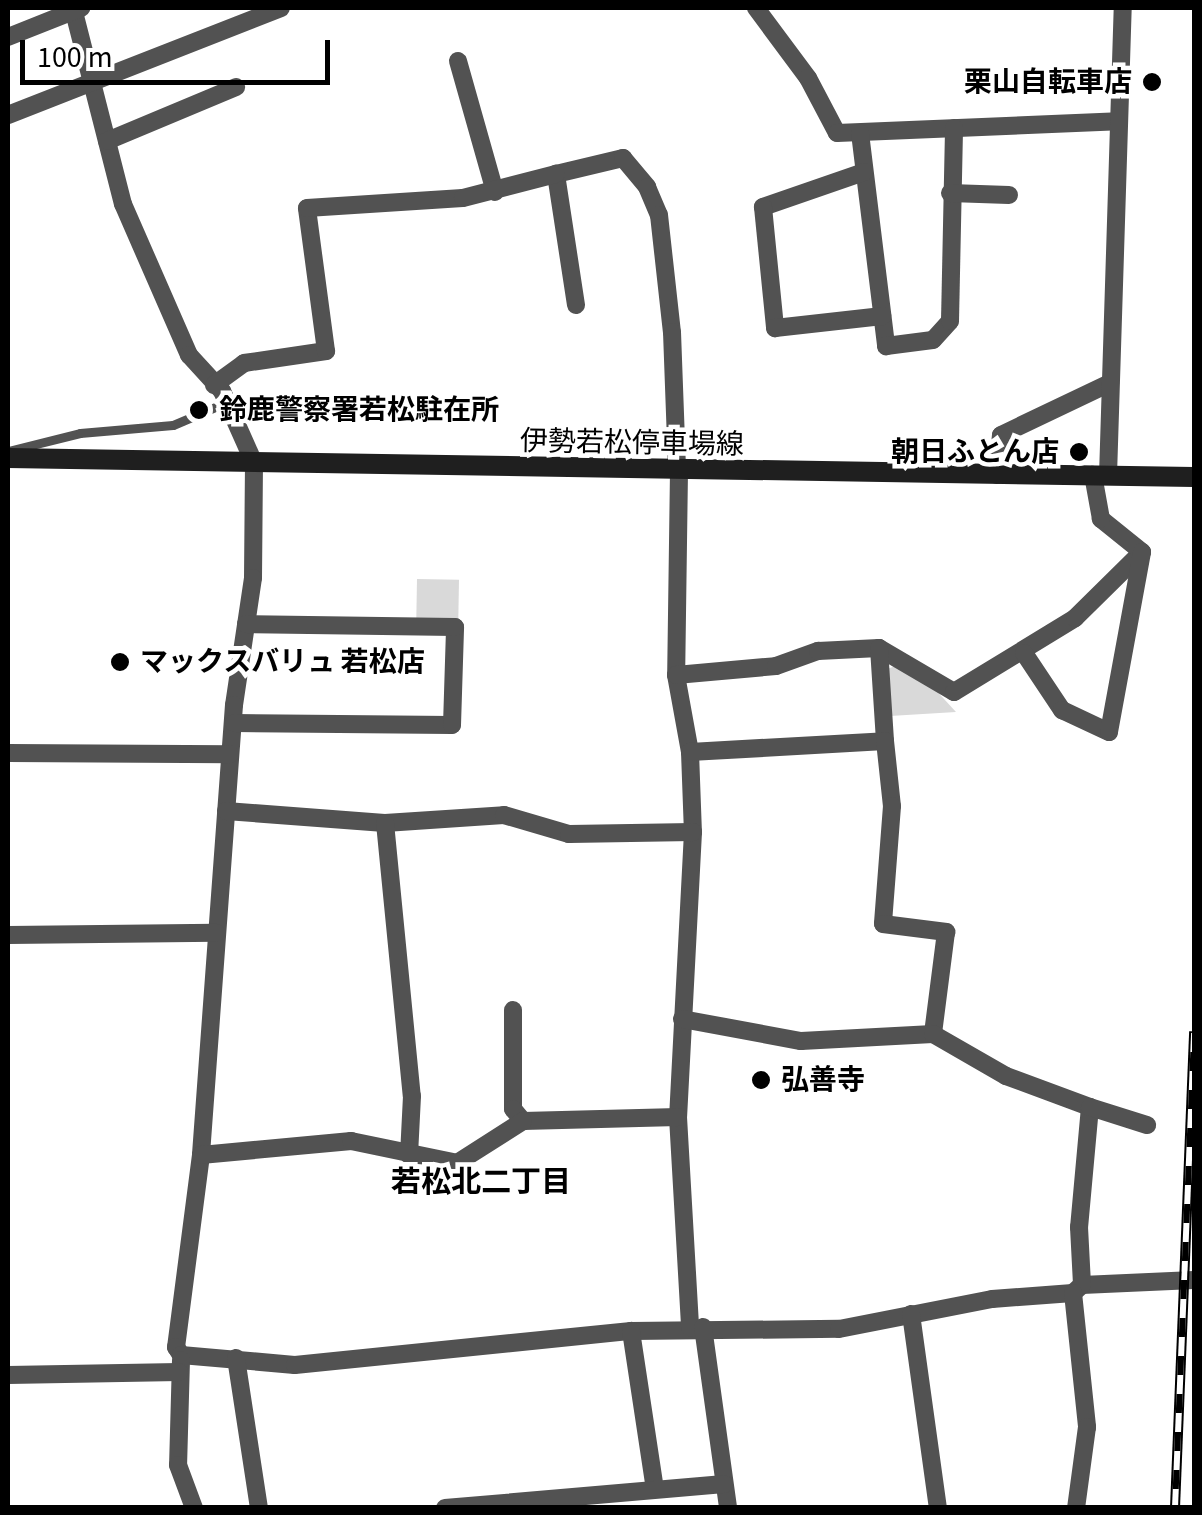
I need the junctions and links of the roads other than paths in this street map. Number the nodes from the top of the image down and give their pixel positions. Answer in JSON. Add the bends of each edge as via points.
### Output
{"nodes":[{"id":1,"x":281,"y":8,"type":"edge"},
{"id":2,"x":756,"y":8,"type":"edge"},
{"id":3,"x":1123,"y":8,"type":"edge"},
{"id":4,"x":76,"y":9,"type":"edge"},
{"id":5,"x":8,"y":37,"type":"edge"},
{"id":6,"x":458,"y":61,"type":"dead end"},
{"id":7,"x":92,"y":82,"type":"junction"},
{"id":8,"x":236,"y":87,"type":"dead end"},
{"id":9,"x":8,"y":115,"type":"edge"},
{"id":10,"x":1118,"y":121,"type":"junction"},
{"id":11,"x":954,"y":128,"type":"junction"},
{"id":12,"x":860,"y":132,"type":"junction"},
{"id":13,"x":107,"y":140,"type":"junction"},
{"id":14,"x":864,"y":172,"type":"junction"},
{"id":15,"x":556,"y":174,"type":"junction"},
{"id":16,"x":496,"y":192,"type":"junction"},
{"id":17,"x":950,"y":193,"type":"junction"},
{"id":18,"x":1009,"y":195,"type":"dead end"},
{"id":19,"x":576,"y":305,"type":"dead end"},
{"id":20,"x":882,"y":316,"type":"junction"},
{"id":21,"x":1110,"y":383,"type":"junction"},
{"id":22,"x":214,"y":385,"type":"junction"},
{"id":23,"x":227,"y":402,"type":"junction"},
{"id":24,"x":8,"y":455,"type":"edge"},
{"id":25,"x":254,"y":463,"type":"junction"},
{"id":26,"x":678,"y":471,"type":"junction"},
{"id":27,"x":996,"y":475,"type":"junction"},
{"id":28,"x":1101,"y":476,"type":"junction"},
{"id":29,"x":1194,"y":477,"type":"edge"},
{"id":30,"x":1142,"y":552,"type":"junction"},
{"id":31,"x":246,"y":624,"type":"junction"},
{"id":32,"x":879,"y":648,"type":"junction"},
{"id":33,"x":1024,"y":652,"type":"junction"},
{"id":34,"x":676,"y":675,"type":"junction"},
{"id":35,"x":234,"y":722,"type":"junction"},
{"id":36,"x":885,"y":741,"type":"junction"},
{"id":37,"x":690,"y":752,"type":"junction"},
{"id":38,"x":8,"y":753,"type":"edge"},
{"id":39,"x":230,"y":754,"type":"junction"},
{"id":40,"x":226,"y":811,"type":"junction"},
{"id":41,"x":384,"y":823,"type":"junction"},
{"id":42,"x":693,"y":832,"type":"junction"},
{"id":43,"x":216,"y":934,"type":"junction"},
{"id":44,"x":8,"y":935,"type":"edge"},
{"id":45,"x":513,"y":1010,"type":"dead end"},
{"id":46,"x":682,"y":1019,"type":"junction"},
{"id":47,"x":933,"y":1034,"type":"junction"},
{"id":48,"x":1090,"y":1106,"type":"junction"},
{"id":49,"x":678,"y":1117,"type":"junction"},
{"id":50,"x":523,"y":1121,"type":"junction"},
{"id":51,"x":1147,"y":1124,"type":"dead end"},
{"id":52,"x":409,"y":1154,"type":"junction"},
{"id":53,"x":201,"y":1156,"type":"junction"},
{"id":54,"x":1194,"y":1280,"type":"edge"},
{"id":55,"x":1078,"y":1289,"type":"junction"},
{"id":56,"x":910,"y":1314,"type":"junction"},
{"id":57,"x":696,"y":1327,"type":"junction"},
{"id":58,"x":630,"y":1331,"type":"junction"},
{"id":59,"x":236,"y":1358,"type":"junction"},
{"id":60,"x":180,"y":1363,"type":"junction"},
{"id":61,"x":8,"y":1375,"type":"edge"},
{"id":62,"x":724,"y":1484,"type":"junction"},
{"id":63,"x":654,"y":1489,"type":"junction"},
{"id":64,"x":487,"y":1505,"type":"edge"},
{"id":65,"x":194,"y":1508,"type":"edge"},
{"id":66,"x":259,"y":1508,"type":"edge"},
{"id":67,"x":444,"y":1508,"type":"edge"},
{"id":68,"x":728,"y":1508,"type":"edge"},
{"id":69,"x":938,"y":1508,"type":"edge"},
{"id":70,"x":1076,"y":1508,"type":"edge"}],
"edges":[{"from":1,"to":7,"type":"street"},
{"from":2,"to":12,"type":"street","via":[[808,78],[837,133]]},
{"from":3,"to":10,"type":"street"},
{"from":4,"to":5,"type":"street"},
{"from":4,"to":7,"type":"street"},
{"from":6,"to":16,"type":"street"},
{"from":7,"to":9,"type":"street"},
{"from":7,"to":13,"type":"street"},
{"from":8,"to":13,"type":"street"},
{"from":10,"to":11,"type":"street"},
{"from":10,"to":21,"type":"street"},
{"from":11,"to":12,"type":"street"},
{"from":11,"to":17,"type":"street"},
{"from":12,"to":14,"type":"street"},
{"from":13,"to":22,"type":"street","via":[[123,204],[178,332]]},
{"from":14,"to":20,"type":"street"},
{"from":14,"to":20,"type":"street","via":[[763,207],[775,328]]},
{"from":15,"to":16,"type":"street"},
{"from":15,"to":19,"type":"street"},
{"from":15,"to":26,"type":"street","via":[[623,158],[659,216]]},
{"from":16,"to":22,"type":"street","via":[[307,208],[326,351],[244,363]]},
{"from":17,"to":18,"type":"street"},
{"from":17,"to":20,"type":"street","via":[[950,320],[933,340],[886,346]]},
{"from":21,"to":27,"type":"street","via":[[1000,434]]},
{"from":21,"to":28,"type":"street"},
{"from":22,"to":23,"type":"street"},
{"from":23,"to":24,"type":"lane","via":[[173,425],[80,433]]},
{"from":23,"to":25,"type":"street"},
{"from":24,"to":25,"type":"main road","name":"伊勢若松停車場線"},
{"from":25,"to":26,"type":"main road","name":"伊勢若松停車場線"},
{"from":25,"to":31,"type":"street"},
{"from":26,"to":27,"type":"main road","name":"伊勢若松停車場線"},
{"from":26,"to":34,"type":"street"},
{"from":27,"to":28,"type":"main road","name":"伊勢若松停車場線"},
{"from":28,"to":29,"type":"main road","name":"伊勢若松停車場線"},
{"from":28,"to":30,"type":"street","via":[[1101,518]]},
{"from":30,"to":33,"type":"street","via":[[1075,618]]},
{"from":30,"to":33,"type":"street","via":[[1109,732],[1062,710]]},
{"from":31,"to":35,"type":"street"},
{"from":31,"to":35,"type":"street","via":[[455,627],[452,725]]},
{"from":32,"to":33,"type":"street","via":[[954,692],[1010,654]]},
{"from":32,"to":34,"type":"street","via":[[818,650],[776,666]]},
{"from":32,"to":36,"type":"street"},
{"from":34,"to":37,"type":"street"},
{"from":35,"to":39,"type":"street"},
{"from":36,"to":37,"type":"street"},
{"from":36,"to":47,"type":"street","via":[[892,806],[883,924],[946,932]]},
{"from":37,"to":42,"type":"street"},
{"from":38,"to":39,"type":"street"},
{"from":39,"to":40,"type":"street"},
{"from":40,"to":41,"type":"street"},
{"from":40,"to":43,"type":"street"},
{"from":41,"to":42,"type":"street","via":[[504,814],[569,834]]},
{"from":41,"to":52,"type":"street","via":[[412,1096]]},
{"from":42,"to":46,"type":"street"},
{"from":43,"to":44,"type":"street"},
{"from":43,"to":53,"type":"street"},
{"from":45,"to":50,"type":"street","via":[[513,1108]]},
{"from":46,"to":47,"type":"street","via":[[801,1041]]},
{"from":46,"to":49,"type":"street"},
{"from":47,"to":48,"type":"street","via":[[1006,1076]]},
{"from":48,"to":51,"type":"street"},
{"from":48,"to":55,"type":"street"},
{"from":49,"to":50,"type":"street"},
{"from":49,"to":57,"type":"street"},
{"from":50,"to":52,"type":"street","via":[[457,1163]]},
{"from":52,"to":53,"type":"street","via":[[351,1141]]},
{"from":53,"to":60,"type":"street","via":[[176,1347]]},
{"from":54,"to":55,"type":"street"},
{"from":55,"to":56,"type":"street"},
{"from":55,"to":70,"type":"street","via":[[1087,1427]]},
{"from":56,"to":57,"type":"street","via":[[798,1332]]},
{"from":56,"to":69,"type":"street"},
{"from":57,"to":58,"type":"street"},
{"from":57,"to":62,"type":"street"},
{"from":58,"to":59,"type":"street","via":[[295,1365]]},
{"from":58,"to":63,"type":"street"},
{"from":59,"to":60,"type":"street"},
{"from":59,"to":66,"type":"street"},
{"from":60,"to":61,"type":"street"},
{"from":60,"to":65,"type":"street","via":[[178,1465]]},
{"from":62,"to":63,"type":"street"},
{"from":62,"to":68,"type":"street"},
{"from":63,"to":64,"type":"street"},
{"from":64,"to":67,"type":"street"}]}
